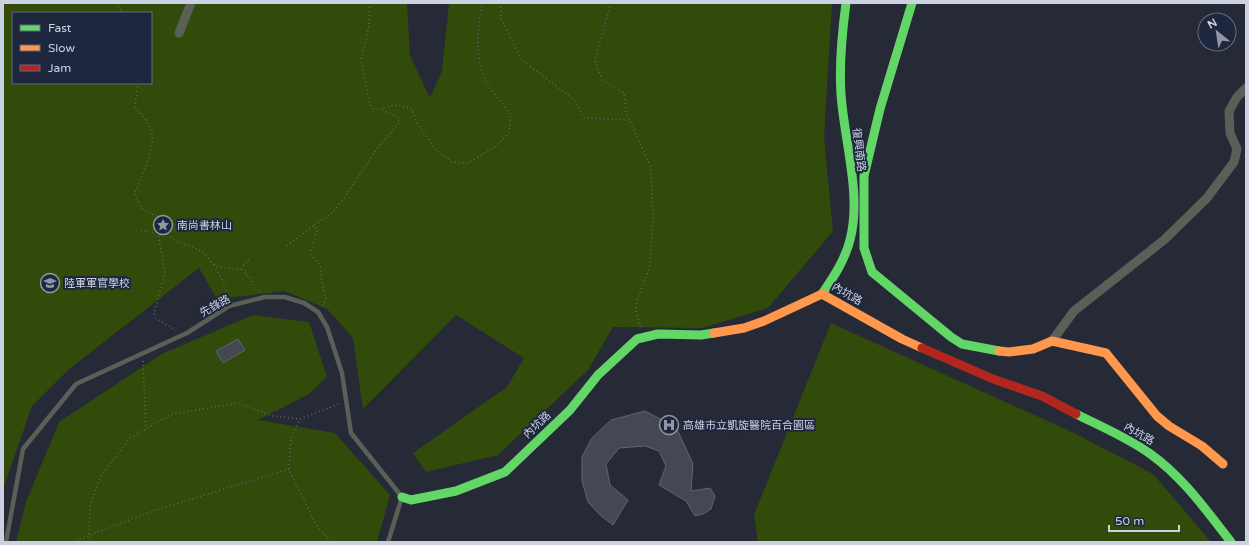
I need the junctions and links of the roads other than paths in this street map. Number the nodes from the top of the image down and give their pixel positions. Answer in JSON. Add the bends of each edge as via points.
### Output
{"nodes":[{"id":1,"x":191,"y":3,"type":"edge"},
{"id":2,"x":846,"y":3,"type":"edge"},
{"id":3,"x":912,"y":3,"type":"edge"},
{"id":4,"x":179,"y":33,"type":"dead end"},
{"id":5,"x":1246,"y":88,"type":"edge"},
{"id":6,"x":822,"y":294,"type":"junction"},
{"id":7,"x":1052,"y":341,"type":"junction"},
{"id":8,"x":1223,"y":464,"type":"dead end"},
{"id":9,"x":402,"y":497,"type":"junction"},
{"id":10,"x":6,"y":542,"type":"edge"},
{"id":11,"x":388,"y":542,"type":"edge"},
{"id":12,"x":1231,"y":542,"type":"edge"}],
"edges":[{"from":1,"to":4,"type":"street"},
{"from":2,"to":6,"type":"street","name":"復興南路","via":[[840,65],[841,105],[853,209],[851,239],[839,268]]},
{"from":3,"to":7,"type":"street","via":[[880,109],[864,176],[864,248],[867,261],[872,272],[962,344],[1009,352],[1033,349]]},
{"from":5,"to":7,"type":"street","via":[[1236,97],[1228,111],[1230,133],[1238,149],[1234,162],[1207,198],[1164,240],[1074,311]]},
{"from":6,"to":9,"type":"street","name":"內坑路","via":[[744,328],[717,334],[658,334],[637,340],[598,375],[570,410],[505,472],[456,491],[411,500]]},
{"from":6,"to":12,"type":"street","name":"內坑路","via":[[902,339],[993,379],[1042,396],[1148,452],[1171,470]]},
{"from":7,"to":8,"type":"street","via":[[1106,353],[1157,416],[1202,446]]},
{"from":9,"to":10,"type":"lane","name":"先鋒路","via":[[351,433],[342,373],[327,327],[318,312],[304,303],[285,297],[265,297],[229,306],[187,333],[76,384],[23,449]]},
{"from":9,"to":11,"type":"lane"}]}
